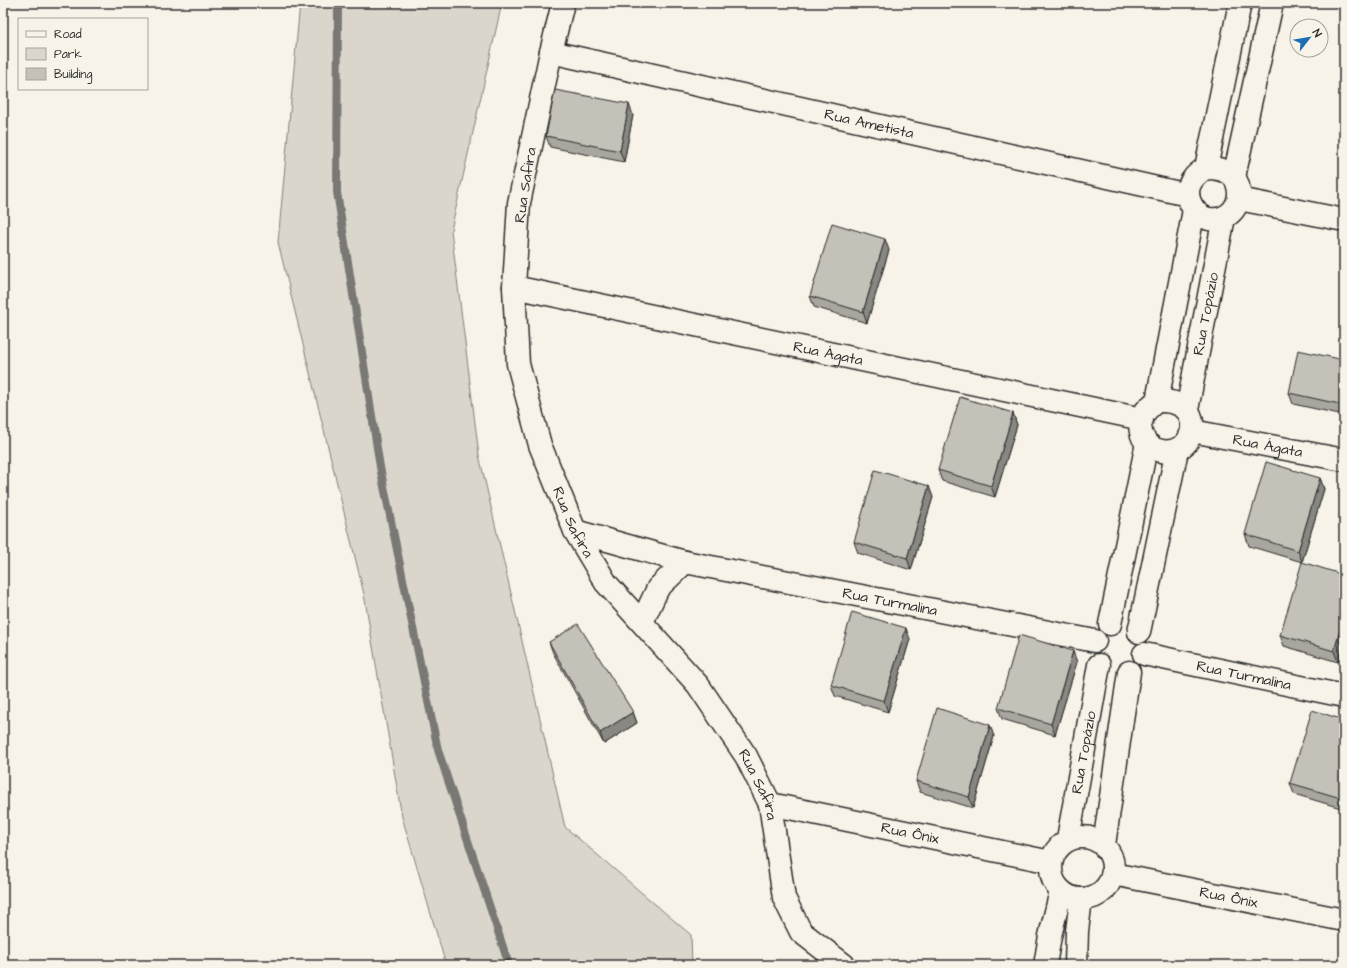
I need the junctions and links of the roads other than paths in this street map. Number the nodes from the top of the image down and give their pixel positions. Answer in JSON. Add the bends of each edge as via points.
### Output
{"nodes":[{"id":1,"x":563,"y":3,"type":"edge"},
{"id":2,"x":1240,"y":3,"type":"edge"},
{"id":3,"x":1272,"y":3,"type":"edge"},
{"id":4,"x":551,"y":52,"type":"junction"},
{"id":5,"x":1206,"y":168,"type":"junction"},
{"id":6,"x":1234,"y":177,"type":"junction"},
{"id":7,"x":1239,"y":198,"type":"junction"},
{"id":8,"x":1191,"y":202,"type":"junction"},
{"id":9,"x":1224,"y":217,"type":"junction"},
{"id":10,"x":1344,"y":220,"type":"edge"},
{"id":11,"x":514,"y":287,"type":"junction"},
{"id":12,"x":1157,"y":401,"type":"junction"},
{"id":13,"x":1186,"y":410,"type":"junction"},
{"id":14,"x":1142,"y":419,"type":"junction"},
{"id":15,"x":1192,"y":431,"type":"junction"},
{"id":16,"x":1146,"y":443,"type":"junction"},
{"id":17,"x":1177,"y":450,"type":"junction"},
{"id":18,"x":1344,"y":460,"type":"edge"},
{"id":19,"x":575,"y":531,"type":"junction"},
{"id":20,"x":685,"y":562,"type":"junction"},
{"id":21,"x":642,"y":622,"type":"junction"},
{"id":22,"x":1110,"y":624,"type":"junction"},
{"id":23,"x":1139,"y":632,"type":"junction"},
{"id":24,"x":1094,"y":641,"type":"junction"},
{"id":25,"x":1144,"y":654,"type":"junction"},
{"id":26,"x":1099,"y":666,"type":"junction"},
{"id":27,"x":1130,"y":672,"type":"junction"},
{"id":28,"x":1344,"y":696,"type":"edge"},
{"id":29,"x":770,"y":804,"type":"junction"},
{"id":30,"x":1068,"y":839,"type":"junction"},
{"id":31,"x":1104,"y":845,"type":"junction"},
{"id":32,"x":1051,"y":862,"type":"junction"},
{"id":33,"x":1113,"y":874,"type":"junction"},
{"id":34,"x":1061,"y":891,"type":"junction"},
{"id":35,"x":1081,"y":899,"type":"junction"},
{"id":36,"x":1344,"y":920,"type":"edge"},
{"id":37,"x":844,"y":965,"type":"edge"},
{"id":38,"x":1045,"y":965,"type":"edge"},
{"id":39,"x":1076,"y":965,"type":"edge"}],
"edges":[{"from":1,"to":4,"type":"street","name":"Rua Safira"},
{"from":2,"to":5,"type":"street"},
{"from":3,"to":6,"type":"street"},
{"from":4,"to":8,"type":"street","name":"Rua Ametista"},
{"from":4,"to":11,"type":"street","name":"Rua Safira","via":[[519,203]]},
{"from":5,"to":6,"type":"street","via":[[1224,170]]},
{"from":5,"to":8,"type":"street","via":[[1193,178],[1189,186]]},
{"from":6,"to":7,"type":"street"},
{"from":7,"to":9,"type":"street","via":[[1231,213]]},
{"from":7,"to":10,"type":"street"},
{"from":8,"to":9,"type":"street","via":[[1200,216],[1208,219]]},
{"from":8,"to":12,"type":"street","name":"Rua Topázio"},
{"from":9,"to":13,"type":"street","name":"Rua Topázio"},
{"from":11,"to":14,"type":"street","name":"Rua Ágata"},
{"from":11,"to":19,"type":"street","name":"Rua Safira","via":[[518,364],[540,446]]},
{"from":12,"to":13,"type":"street","via":[[1177,403]]},
{"from":12,"to":14,"type":"street","via":[[1146,411]]},
{"from":13,"to":15,"type":"street","via":[[1192,423]]},
{"from":14,"to":16,"type":"street","via":[[1142,436]]},
{"from":15,"to":17,"type":"street","via":[[1184,446]]},
{"from":15,"to":18,"type":"street","name":"Rua Ágata"},
{"from":16,"to":17,"type":"street","via":[[1161,451]]},
{"from":16,"to":22,"type":"street"},
{"from":17,"to":23,"type":"street"},
{"from":19,"to":20,"type":"street","name":"Rua Turmalina"},
{"from":19,"to":21,"type":"street","name":"Rua Safira","via":[[606,583]]},
{"from":20,"to":21,"type":"street","via":[[658,588]]},
{"from":20,"to":24,"type":"street","name":"Rua Turmalina"},
{"from":21,"to":29,"type":"street","name":"Rua Safira","via":[[698,685],[746,756]]},
{"from":22,"to":23,"type":"street","via":[[1129,625]]},
{"from":22,"to":24,"type":"street"},
{"from":23,"to":25,"type":"street"},
{"from":24,"to":26,"type":"street","via":[[1093,650]]},
{"from":25,"to":27,"type":"street","via":[[1141,662]]},
{"from":25,"to":28,"type":"street","name":"Rua Turmalina"},
{"from":26,"to":27,"type":"street","via":[[1113,674]]},
{"from":26,"to":30,"type":"street","name":"Rua Topázio"},
{"from":27,"to":31,"type":"street"},
{"from":29,"to":32,"type":"street","name":"Rua Ônix"},
{"from":29,"to":37,"type":"street","name":"Rua Safira","via":[[784,898],[801,932]]},
{"from":30,"to":31,"type":"street","via":[[1087,836]]},
{"from":30,"to":32,"type":"street","via":[[1054,853]]},
{"from":31,"to":33,"type":"street","via":[[1110,853]]},
{"from":32,"to":34,"type":"street","via":[[1054,883]]},
{"from":33,"to":35,"type":"street","via":[[1102,893],[1092,898]]},
{"from":33,"to":36,"type":"street","name":"Rua Ônix"},
{"from":34,"to":35,"type":"street"},
{"from":34,"to":38,"type":"street"},
{"from":35,"to":39,"type":"street"}]}
